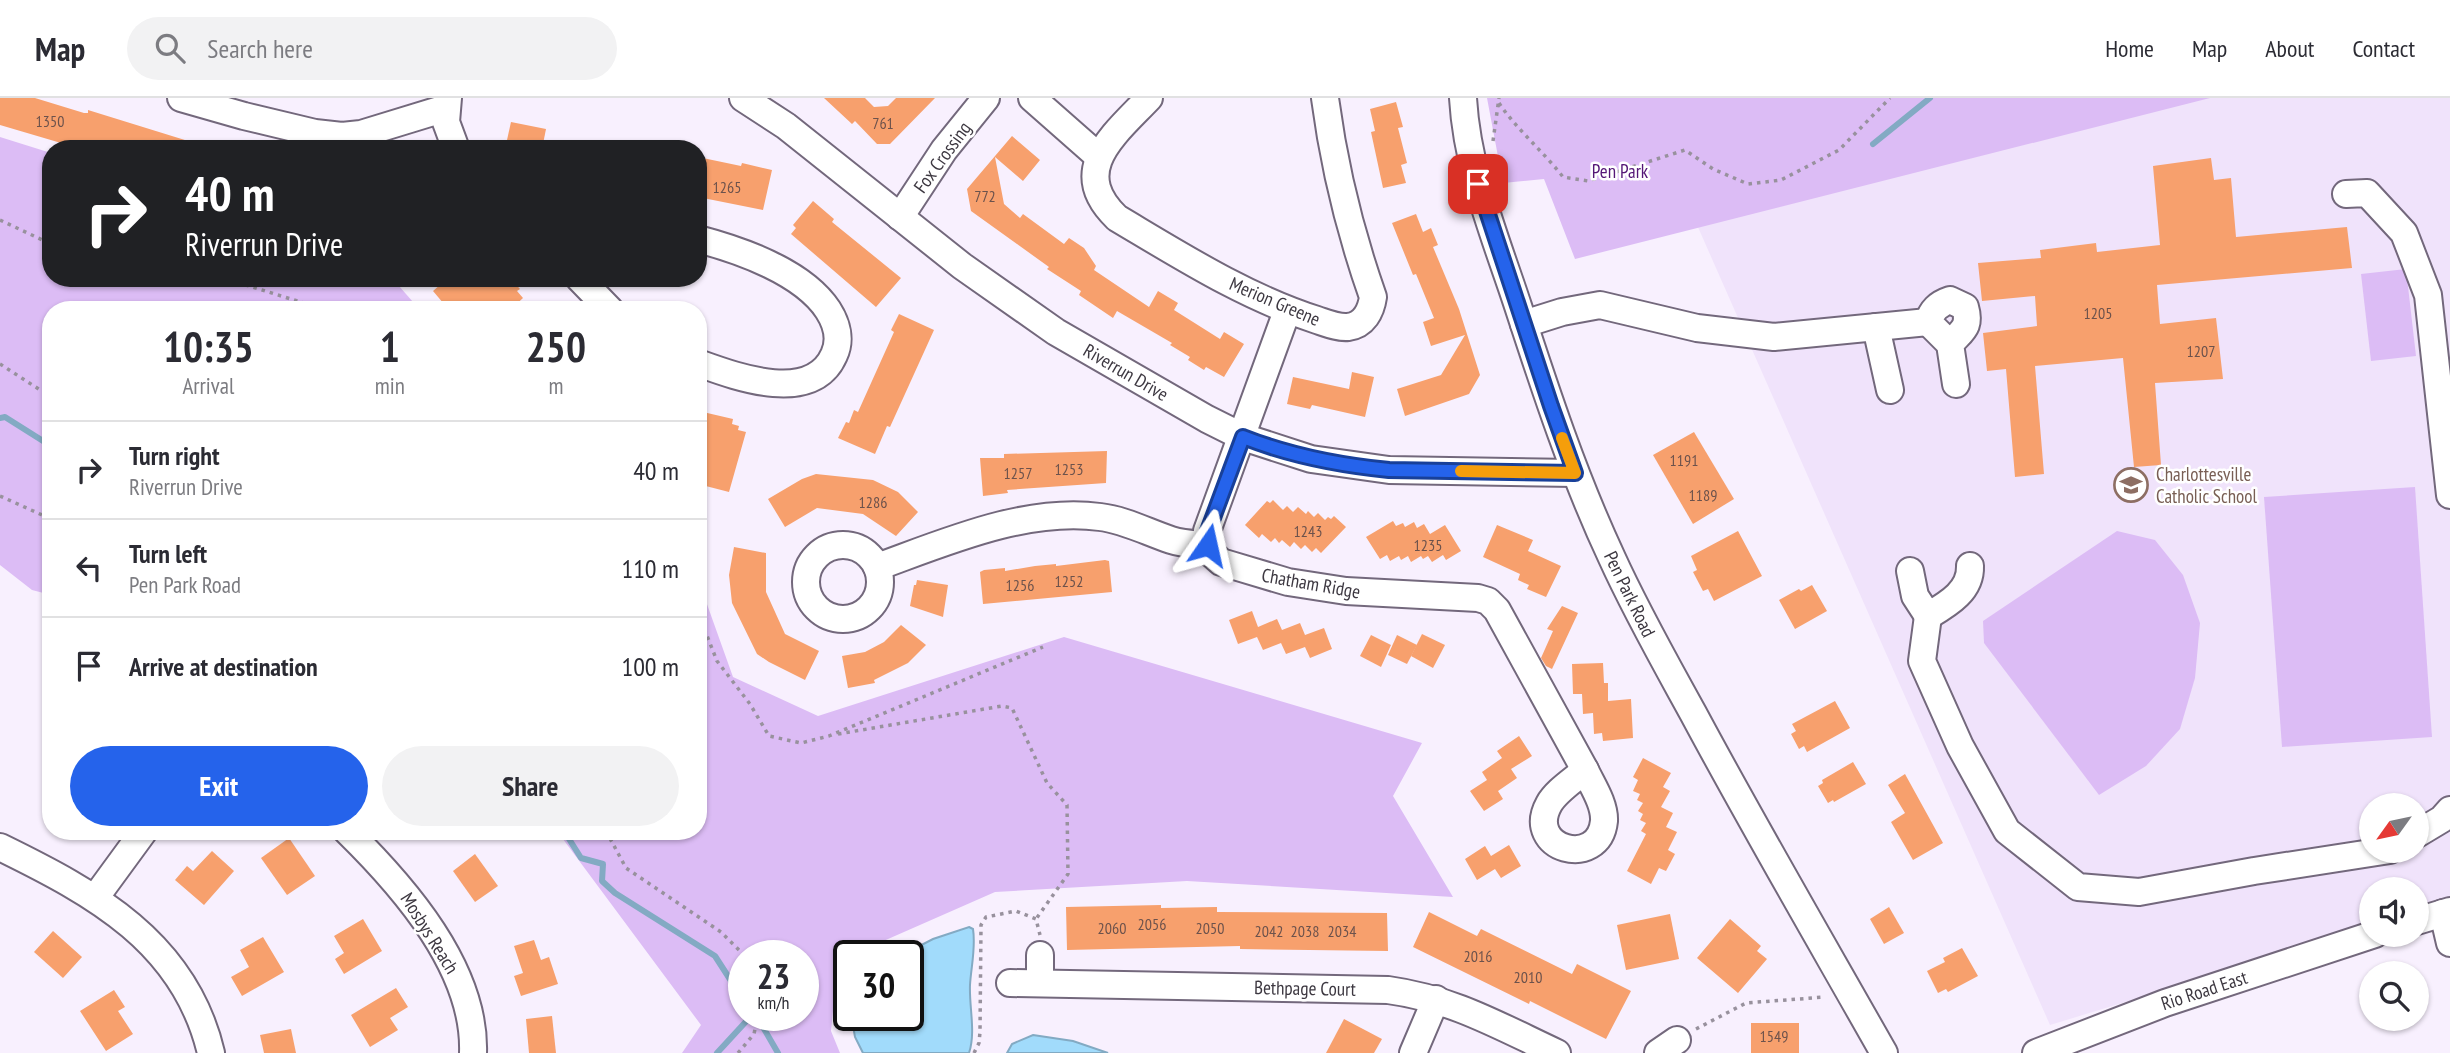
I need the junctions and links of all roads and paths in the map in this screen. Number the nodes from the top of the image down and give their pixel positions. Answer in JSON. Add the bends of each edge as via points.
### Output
{"nodes":[{"id":1,"x":181,"y":98,"type":"edge"},
{"id":2,"x":743,"y":98,"type":"edge"},
{"id":3,"x":986,"y":98,"type":"edge"},
{"id":4,"x":1032,"y":98,"type":"edge"},
{"id":5,"x":1149,"y":98,"type":"edge"},
{"id":6,"x":1325,"y":98,"type":"edge"},
{"id":7,"x":1462,"y":98,"type":"edge"},
{"id":8,"x":1499,"y":98,"type":"edge"},
{"id":9,"x":1890,"y":98,"type":"edge"},
{"id":10,"x":447,"y":103,"type":"edge"},
{"id":11,"x":453,"y":140,"type":"edge"},
{"id":12,"x":1099,"y":157,"type":"junction"},
{"id":13,"x":2346,"y":194,"type":"dead end"},
{"id":14,"x":900,"y":217,"type":"junction"},
{"id":15,"x":0,"y":220,"type":"edge"},
{"id":16,"x":42,"y":240,"type":"edge"},
{"id":17,"x":707,"y":242,"type":"edge"},
{"id":18,"x":252,"y":287,"type":"edge"},
{"id":19,"x":588,"y":287,"type":"edge"},
{"id":20,"x":297,"y":301,"type":"edge"},
{"id":21,"x":601,"y":301,"type":"edge"},
{"id":22,"x":1287,"y":311,"type":"junction"},
{"id":23,"x":1928,"y":321,"type":"junction"},
{"id":24,"x":1524,"y":324,"type":"junction"},
{"id":25,"x":1876,"y":327,"type":"junction"},
{"id":26,"x":1950,"y":344,"type":"junction"},
{"id":27,"x":0,"y":363,"type":"edge"},
{"id":28,"x":707,"y":366,"type":"edge"},
{"id":29,"x":1956,"y":384,"type":"dead end"},
{"id":30,"x":1890,"y":390,"type":"dead end"},
{"id":31,"x":42,"y":391,"type":"edge"},
{"id":32,"x":1243,"y":437,"type":"junction"},
{"id":33,"x":1575,"y":473,"type":"junction"},
{"id":34,"x":2450,"y":495,"type":"edge"},
{"id":35,"x":0,"y":496,"type":"edge"},
{"id":36,"x":42,"y":515,"type":"edge"},
{"id":37,"x":1208,"y":545,"type":"junction"},
{"id":38,"x":1970,"y":566,"type":"dead end"},
{"id":39,"x":877,"y":567,"type":"dead end"},
{"id":40,"x":1910,"y":571,"type":"dead end"},
{"id":41,"x":1928,"y":616,"type":"junction"},
{"id":42,"x":707,"y":636,"type":"edge"},
{"id":43,"x":1043,"y":646,"type":"dead end"},
{"id":44,"x":829,"y":736,"type":"junction"},
{"id":45,"x":1585,"y":770,"type":"dead end"},
{"id":46,"x":2450,"y":810,"type":"edge"},
{"id":47,"x":2429,"y":827,"type":"edge"},
{"id":48,"x":137,"y":840,"type":"edge"},
{"id":49,"x":357,"y":840,"type":"edge"},
{"id":50,"x":611,"y":840,"type":"edge"},
{"id":51,"x":0,"y":847,"type":"edge"},
{"id":52,"x":2359,"y":855,"type":"edge"},
{"id":53,"x":95,"y":898,"type":"junction"},
{"id":54,"x":2446,"y":912,"type":"edge"},
{"id":55,"x":2429,"y":917,"type":"edge"},
{"id":56,"x":1036,"y":919,"type":"junction"},
{"id":57,"x":2359,"y":939,"type":"edge"},
{"id":58,"x":729,"y":940,"type":"edge"},
{"id":59,"x":2450,"y":943,"type":"edge"},
{"id":60,"x":1040,"y":954,"type":"joint"},
{"id":61,"x":1010,"y":983,"type":"dead end"},
{"id":62,"x":1040,"y":983,"type":"junction"},
{"id":63,"x":1838,"y":997,"type":"dead end"},
{"id":64,"x":1436,"y":999,"type":"junction"},
{"id":65,"x":755,"y":1031,"type":"edge"},
{"id":66,"x":1667,"y":1046,"type":"edge"},
{"id":67,"x":211,"y":1053,"type":"edge"},
{"id":68,"x":473,"y":1053,"type":"edge"},
{"id":69,"x":738,"y":1053,"type":"edge"},
{"id":70,"x":974,"y":1053,"type":"edge"},
{"id":71,"x":1413,"y":1053,"type":"edge"},
{"id":72,"x":1557,"y":1053,"type":"edge"},
{"id":73,"x":1884,"y":1053,"type":"edge"},
{"id":74,"x":2036,"y":1053,"type":"edge"}],
"edges":[{"from":1,"to":10,"type":"street","via":[[279,125],[342,136],[361,134]]},
{"from":2,"to":14,"type":"street","name":"Riverrun Drive"},
{"from":3,"to":14,"type":"street","name":"Fox Crossing","via":[[944,150]]},
{"from":4,"to":12,"type":"street"},
{"from":5,"to":12,"type":"street","via":[[1105,144]]},
{"from":6,"to":22,"type":"street","name":"Merion Greene","via":[[1343,201],[1372,306],[1358,324],[1347,327]]},
{"from":7,"to":24,"type":"street","name":"Pen Park Road","via":[[1478,184]]},
{"from":8,"to":9,"type":"path","via":[[1508,118],[1563,177],[1588,181],[1685,150],[1748,184],[1781,180],[1839,150]]},
{"from":10,"to":11,"type":"street","via":[[446,122]]},
{"from":12,"to":22,"type":"street","name":"Merion Greene","via":[[1096,180],[1100,195],[1117,218],[1199,267]]},
{"from":13,"to":34,"type":"street","via":[[2367,192],[2404,233],[2428,295]]},
{"from":14,"to":32,"type":"street","name":"Riverrun Drive","via":[[1056,332]]},
{"from":15,"to":16,"type":"path"},
{"from":17,"to":28,"type":"street","via":[[758,258],[787,274],[827,308],[838,336],[831,364],[810,380],[793,384],[762,381]]},
{"from":18,"to":20,"type":"path"},
{"from":19,"to":21,"type":"street"},
{"from":22,"to":32,"type":"street"},
{"from":23,"to":25,"type":"street"},
{"from":23,"to":26,"type":"street"},
{"from":23,"to":26,"type":"street","via":[[1941,303],[1950,300],[1965,307],[1968,319],[1964,330]]},
{"from":24,"to":25,"type":"street","via":[[1600,305],[1697,328],[1774,337]]},
{"from":24,"to":33,"type":"street","name":"Pen Park Road"},
{"from":25,"to":30,"type":"street"},
{"from":26,"to":29,"type":"street"},
{"from":27,"to":31,"type":"path"},
{"from":32,"to":33,"type":"street","name":"Riverrun Drive","via":[[1311,459],[1364,468]]},
{"from":32,"to":37,"type":"street","via":[[1208,531]]},
{"from":33,"to":73,"type":"street","name":"Pen Park Road","via":[[1639,614]]},
{"from":35,"to":36,"type":"path"},
{"from":37,"to":39,"type":"street","via":[[1174,541],[1102,517],[1048,515],[1018,520]]},
{"from":37,"to":45,"type":"street","name":"Chatham Ridge","via":[[1221,562],[1288,582],[1488,601]]},
{"from":38,"to":41,"type":"street","via":[[1971,577],[1955,599]]},
{"from":40,"to":41,"type":"street","via":[[1915,596]]},
{"from":41,"to":52,"type":"street","via":[[1922,661],[2007,831],[2078,887],[2138,892]]},
{"from":42,"to":44,"type":"path","via":[[717,661],[769,736],[801,743]]},
{"from":43,"to":44,"type":"path"},
{"from":44,"to":56,"type":"path","via":[[1012,708],[1047,783],[1067,805],[1068,874]]},
{"from":46,"to":47,"type":"street"},
{"from":48,"to":53,"type":"street"},
{"from":49,"to":68,"type":"street","name":"Mosbys Reach","via":[[400,886],[454,970],[469,1007]]},
{"from":50,"to":58,"type":"path","via":[[626,868]]},
{"from":51,"to":53,"type":"street"},
{"from":53,"to":67,"type":"street","via":[[141,932],[163,956],[182,982]]},
{"from":54,"to":55,"type":"street"},
{"from":54,"to":59,"type":"street"},
{"from":56,"to":60,"type":"path"},
{"from":56,"to":70,"type":"path","via":[[1016,911],[986,917],[981,925],[981,1032]]},
{"from":57,"to":74,"type":"street","name":"Rio Road East","via":[[2165,1003]]},
{"from":60,"to":62,"type":"street"},
{"from":61,"to":62,"type":"street","name":"Bethpage Court"},
{"from":62,"to":64,"type":"street","name":"Bethpage Court","via":[[1388,990]]},
{"from":63,"to":66,"type":"path","via":[[1746,1003]]},
{"from":64,"to":71,"type":"street"},
{"from":64,"to":72,"type":"street","name":"Bethpage Court"},
{"from":65,"to":69,"type":"path"}]}
